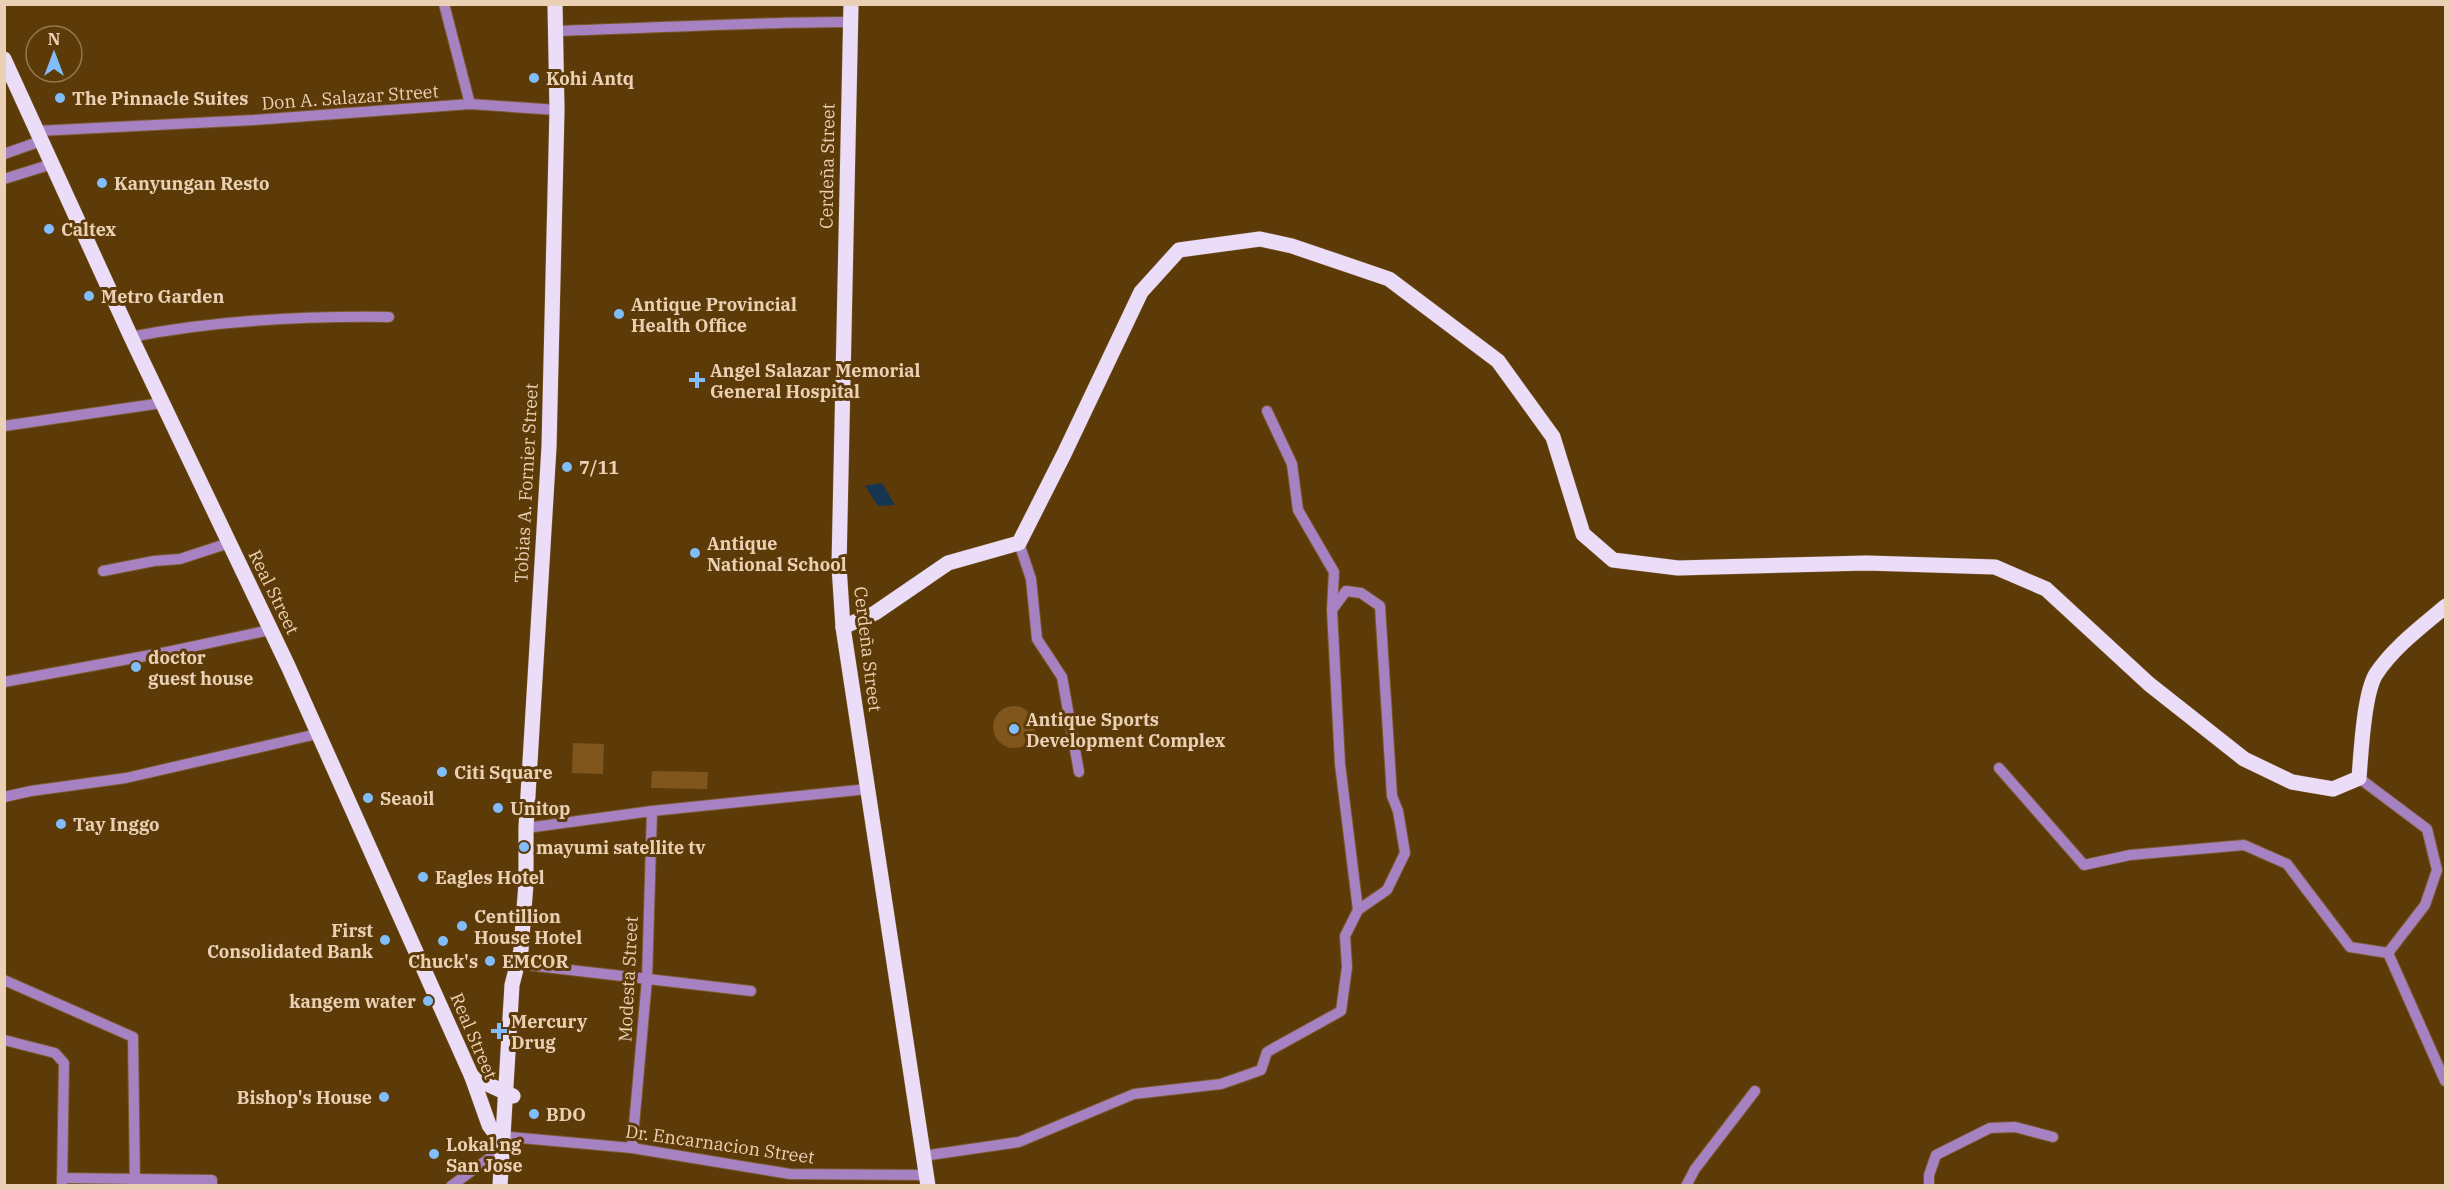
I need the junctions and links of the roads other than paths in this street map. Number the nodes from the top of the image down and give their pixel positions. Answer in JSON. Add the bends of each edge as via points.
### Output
{"nodes":[{"id":1,"x":444,"y":4,"type":"edge"},
{"id":2,"x":555,"y":4,"type":"edge"},
{"id":3,"x":851,"y":4,"type":"edge"},
{"id":4,"x":850,"y":22,"type":"junction"},
{"id":5,"x":557,"y":31,"type":"junction"},
{"id":6,"x":4,"y":59,"type":"edge"},
{"id":7,"x":470,"y":105,"type":"junction"},
{"id":8,"x":557,"y":110,"type":"junction"},
{"id":9,"x":39,"y":136,"type":"junction"},
{"id":10,"x":4,"y":154,"type":"edge"},
{"id":11,"x":52,"y":164,"type":"junction"},
{"id":12,"x":4,"y":179,"type":"edge"},
{"id":13,"x":389,"y":317,"type":"dead end"},
{"id":14,"x":130,"y":337,"type":"junction"},
{"id":15,"x":162,"y":403,"type":"junction"},
{"id":16,"x":1267,"y":411,"type":"dead end"},
{"id":17,"x":4,"y":426,"type":"edge"},
{"id":18,"x":229,"y":543,"type":"junction"},
{"id":19,"x":1019,"y":543,"type":"junction"},
{"id":20,"x":103,"y":571,"type":"dead end"},
{"id":21,"x":2445,"y":606,"type":"edge"},
{"id":22,"x":1332,"y":610,"type":"junction"},
{"id":23,"x":843,"y":627,"type":"junction"},
{"id":24,"x":270,"y":630,"type":"junction"},
{"id":25,"x":4,"y":682,"type":"edge"},
{"id":26,"x":317,"y":734,"type":"junction"},
{"id":27,"x":1999,"y":768,"type":"dead end"},
{"id":28,"x":1078,"y":772,"type":"dead end"},
{"id":29,"x":2359,"y":778,"type":"junction"},
{"id":30,"x":868,"y":789,"type":"junction"},
{"id":31,"x":4,"y":797,"type":"edge"},
{"id":32,"x":652,"y":811,"type":"junction"},
{"id":33,"x":526,"y":828,"type":"junction"},
{"id":34,"x":1358,"y":910,"type":"junction"},
{"id":35,"x":2388,"y":953,"type":"junction"},
{"id":36,"x":519,"y":964,"type":"junction"},
{"id":37,"x":647,"y":979,"type":"junction"},
{"id":38,"x":4,"y":980,"type":"edge"},
{"id":39,"x":751,"y":991,"type":"dead end"},
{"id":40,"x":4,"y":1040,"type":"edge"},
{"id":41,"x":472,"y":1077,"type":"junction"},
{"id":42,"x":2445,"y":1081,"type":"edge"},
{"id":43,"x":1755,"y":1091,"type":"dead end"},
{"id":44,"x":509,"y":1095,"type":"junction"},
{"id":45,"x":2053,"y":1137,"type":"dead end"},
{"id":46,"x":505,"y":1143,"type":"junction"},
{"id":47,"x":632,"y":1148,"type":"junction"},
{"id":48,"x":923,"y":1156,"type":"junction"},
{"id":49,"x":507,"y":1169,"type":"junction"},
{"id":50,"x":790,"y":1174,"type":"junction"},
{"id":51,"x":927,"y":1180,"type":"edge"},
{"id":52,"x":62,"y":1182,"type":"edge"},
{"id":53,"x":135,"y":1182,"type":"edge"},
{"id":54,"x":212,"y":1185,"type":"edge"},
{"id":55,"x":451,"y":1185,"type":"edge"},
{"id":56,"x":500,"y":1185,"type":"edge"},
{"id":57,"x":506,"y":1185,"type":"edge"},
{"id":58,"x":512,"y":1185,"type":"edge"},
{"id":59,"x":789,"y":1185,"type":"edge"},
{"id":60,"x":1686,"y":1185,"type":"edge"},
{"id":61,"x":1929,"y":1185,"type":"edge"}],
"edges":[{"from":1,"to":7,"type":"street"},
{"from":2,"to":5,"type":"main road","name":"Tobias A. Fornier Street"},
{"from":3,"to":4,"type":"main road","name":"Cerdeña Street"},
{"from":4,"to":5,"type":"street"},
{"from":4,"to":23,"type":"main road","name":"Cerdeña Street","via":[[839,566]]},
{"from":5,"to":8,"type":"main road","name":"Tobias A. Fornier Street"},
{"from":6,"to":9,"type":"main road","name":"Real Street"},
{"from":7,"to":8,"type":"street","name":"Don A. Salazar Street"},
{"from":7,"to":9,"type":"street","name":"Don A. Salazar Street"},
{"from":8,"to":33,"type":"main road","name":"Tobias A. Fornier Street","via":[[549,447]]},
{"from":9,"to":10,"type":"street","name":"Don A. Salazar Street"},
{"from":9,"to":11,"type":"main road","name":"Real Street"},
{"from":11,"to":12,"type":"street"},
{"from":11,"to":14,"type":"main road","name":"Real Street"},
{"from":13,"to":14,"type":"street","via":[[333,316],[192,326]]},
{"from":14,"to":15,"type":"main road","name":"Real Street"},
{"from":15,"to":17,"type":"street"},
{"from":15,"to":18,"type":"main road","name":"Real Street"},
{"from":16,"to":22,"type":"street","via":[[1292,464],[1298,510],[1334,572]]},
{"from":18,"to":20,"type":"street","via":[[180,559]]},
{"from":18,"to":24,"type":"main road","name":"Real Street"},
{"from":19,"to":23,"type":"main road","via":[[948,563],[874,613]]},
{"from":19,"to":28,"type":"street","via":[[1030,579],[1036,639],[1062,677]]},
{"from":19,"to":29,"type":"main road","via":[[1141,292],[1179,250],[1260,239],[1389,279],[1498,361],[1553,437],[1583,534],[1613,560],[1678,568],[1867,563],[1995,567],[2046,589],[2149,684],[2244,759],[2292,782],[2333,789]]},
{"from":21,"to":29,"type":"main road","via":[[2398,646],[2375,675],[2366,711]]},
{"from":22,"to":34,"type":"street","via":[[1340,764]]},
{"from":22,"to":34,"type":"street","via":[[1346,591],[1361,593],[1380,606],[1392,796],[1405,853],[1387,890]]},
{"from":23,"to":30,"type":"main road","name":"Cerdeña Street"},
{"from":24,"to":25,"type":"street"},
{"from":24,"to":26,"type":"main road","name":"Real Street"},
{"from":26,"to":31,"type":"street","via":[[126,778]]},
{"from":26,"to":41,"type":"main road","name":"Real Street"},
{"from":27,"to":35,"type":"street","via":[[2084,865],[2130,855],[2244,845],[2287,864],[2350,947]]},
{"from":29,"to":35,"type":"street","via":[[2427,829],[2436,870],[2425,905]]},
{"from":30,"to":32,"type":"street"},
{"from":30,"to":48,"type":"main road","name":"Cerdeña Street"},
{"from":32,"to":33,"type":"street"},
{"from":32,"to":37,"type":"street","name":"Modesta Street"},
{"from":33,"to":36,"type":"main road","name":"Tobias A. Fornier Street"},
{"from":34,"to":48,"type":"street","via":[[1345,936],[1347,967],[1341,1011],[1267,1052],[1261,1070],[1221,1084],[1134,1094],[1019,1142]]},
{"from":35,"to":42,"type":"street"},
{"from":36,"to":37,"type":"street"},
{"from":36,"to":44,"type":"main road","name":"Tobias A. Fornier Street","via":[[521,981]]},
{"from":37,"to":39,"type":"street"},
{"from":37,"to":47,"type":"street","name":"Modesta Street"},
{"from":38,"to":53,"type":"street","via":[[133,1037]]},
{"from":40,"to":52,"type":"street","via":[[55,1053],[64,1063]]},
{"from":41,"to":44,"type":"main road"},
{"from":41,"to":46,"type":"main road","name":"Real Street","via":[[489,1125]]},
{"from":43,"to":60,"type":"street"},
{"from":44,"to":46,"type":"main road","name":"Tobias A. Fornier Street"},
{"from":45,"to":61,"type":"street","via":[[2015,1127],[1990,1128],[1936,1155]]},
{"from":46,"to":47,"type":"street","name":"Dr. Encarnacion Street"},
{"from":46,"to":49,"type":"main road","name":"Tobias A. Fornier Street"},
{"from":46,"to":55,"type":"street"},
{"from":46,"to":56,"type":"main road","name":"Tobias A. Fornier Street"},
{"from":47,"to":50,"type":"street","name":"Dr. Encarnacion Street"},
{"from":48,"to":51,"type":"main road","name":"Cerdeña Street"},
{"from":49,"to":57,"type":"main road","name":"Tobias A. Fornier Street"},
{"from":49,"to":58,"type":"main road"},
{"from":50,"to":51,"type":"street","name":"Dr. Encarnacion Street"},
{"from":50,"to":59,"type":"street"},
{"from":52,"to":53,"type":"street"},
{"from":53,"to":54,"type":"street","via":[[212,1180]]}]}
